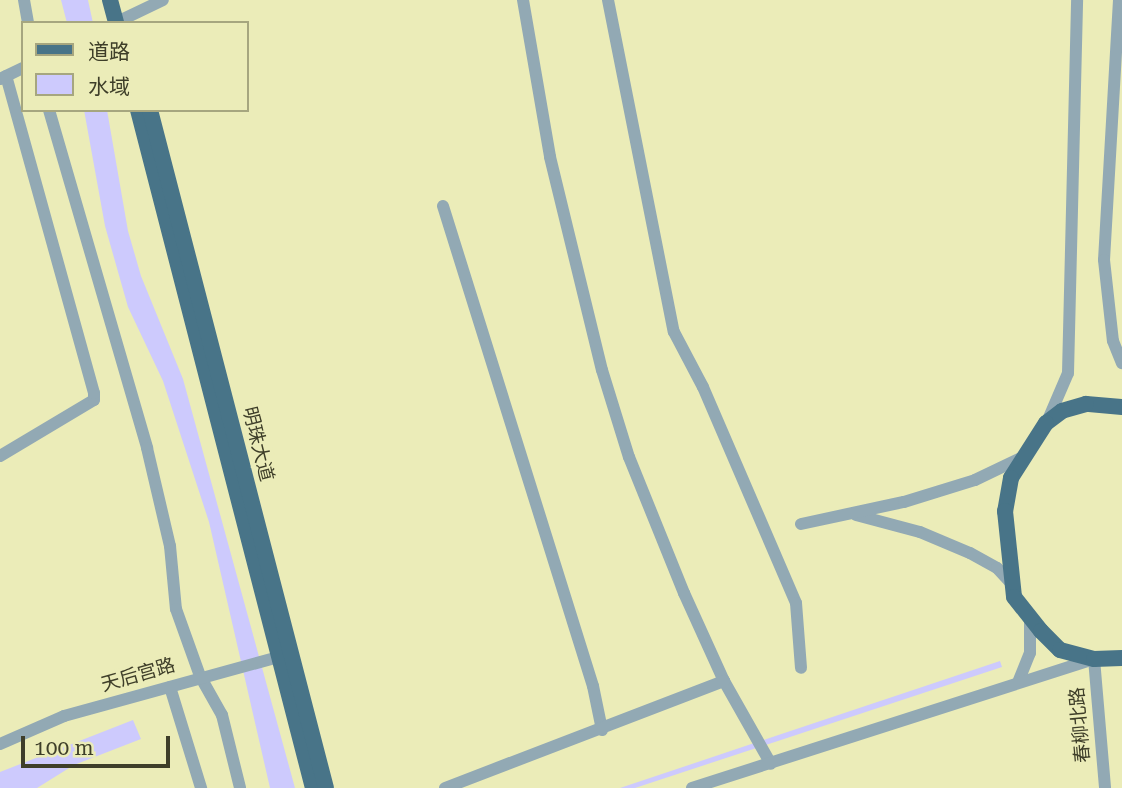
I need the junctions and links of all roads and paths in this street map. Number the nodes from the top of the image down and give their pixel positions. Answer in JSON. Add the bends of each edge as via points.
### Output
{"nodes":[{"id":1,"x":24,"y":0,"type":"edge"},
{"id":2,"x":110,"y":0,"type":"edge"},
{"id":3,"x":121,"y":0,"type":"edge"},
{"id":4,"x":163,"y":0,"type":"edge"},
{"id":5,"x":523,"y":0,"type":"edge"},
{"id":6,"x":608,"y":0,"type":"edge"},
{"id":7,"x":1077,"y":0,"type":"edge"},
{"id":8,"x":1119,"y":0,"type":"edge"},
{"id":9,"x":28,"y":21,"type":"edge"},
{"id":10,"x":120,"y":21,"type":"edge"},
{"id":11,"x":120,"y":21,"type":"edge"},
{"id":12,"x":122,"y":21,"type":"edge"},
{"id":13,"x":21,"y":69,"type":"edge"},
{"id":14,"x":3,"y":78,"type":"edge"},
{"id":15,"x":50,"y":112,"type":"edge"},
{"id":16,"x":139,"y":112,"type":"edge"},
{"id":17,"x":150,"y":112,"type":"edge"},
{"id":18,"x":443,"y":206,"type":"dead end"},
{"id":19,"x":1122,"y":363,"type":"edge"},
{"id":20,"x":1122,"y":407,"type":"edge"},
{"id":21,"x":1046,"y":423,"type":"junction"},
{"id":22,"x":0,"y":456,"type":"edge"},
{"id":23,"x":1023,"y":457,"type":"junction"},
{"id":24,"x":852,"y":514,"type":"junction"},
{"id":25,"x":801,"y":524,"type":"dead end"},
{"id":26,"x":1012,"y":583,"type":"junction"},
{"id":27,"x":1030,"y":618,"type":"junction"},
{"id":28,"x":279,"y":656,"type":"junction"},
{"id":29,"x":1122,"y":658,"type":"edge"},
{"id":30,"x":1094,"y":659,"type":"junction"},
{"id":31,"x":801,"y":668,"type":"dead end"},
{"id":32,"x":200,"y":676,"type":"junction"},
{"id":33,"x":1019,"y":680,"type":"junction"},
{"id":34,"x":724,"y":681,"type":"junction"},
{"id":35,"x":170,"y":687,"type":"junction"},
{"id":36,"x":602,"y":730,"type":"junction"},
{"id":37,"x":0,"y":744,"type":"edge"},
{"id":38,"x":769,"y":761,"type":"junction"},
{"id":39,"x":201,"y":788,"type":"edge"},
{"id":40,"x":240,"y":788,"type":"edge"},
{"id":41,"x":313,"y":788,"type":"edge"},
{"id":42,"x":326,"y":788,"type":"edge"},
{"id":43,"x":445,"y":788,"type":"edge"},
{"id":44,"x":692,"y":788,"type":"edge"},
{"id":45,"x":1105,"y":788,"type":"edge"}],
"edges":[{"from":1,"to":9,"type":"street"},
{"from":2,"to":10,"type":"main road"},
{"from":3,"to":11,"type":"main road"},
{"from":4,"to":12,"type":"street"},
{"from":5,"to":34,"type":"street","via":[[550,157],[602,370],[629,457]]},
{"from":6,"to":31,"type":"street","via":[[674,332],[703,387],[796,603]]},
{"from":7,"to":21,"type":"street","via":[[1068,373]]},
{"from":8,"to":19,"type":"street","via":[[1104,260],[1112,341]]},
{"from":13,"to":14,"type":"street"},
{"from":14,"to":22,"type":"street","via":[[94,400]]},
{"from":15,"to":32,"type":"street","via":[[144,435],[170,546],[176,610]]},
{"from":16,"to":28,"type":"main road","name":"明珠大道"},
{"from":17,"to":28,"type":"main road","name":"明珠大道"},
{"from":18,"to":36,"type":"street","via":[[593,687]]},
{"from":20,"to":21,"type":"main road","via":[[1086,404],[1062,411]]},
{"from":21,"to":23,"type":"main road"},
{"from":23,"to":24,"type":"street","via":[[975,480]]},
{"from":23,"to":26,"type":"main road","via":[[1011,478],[1005,511]]},
{"from":24,"to":25,"type":"street"},
{"from":24,"to":26,"type":"street","via":[[920,532],[970,553],[998,568]]},
{"from":26,"to":27,"type":"main road","via":[[1014,597]]},
{"from":27,"to":30,"type":"main road","via":[[1060,650]]},
{"from":27,"to":33,"type":"street","via":[[1030,653]]},
{"from":28,"to":32,"type":"street","name":"天后宫路"},
{"from":28,"to":41,"type":"main road","name":"明珠大道"},
{"from":28,"to":42,"type":"main road","name":"明珠大道"},
{"from":29,"to":30,"type":"main road"},
{"from":30,"to":33,"type":"street"},
{"from":30,"to":45,"type":"street","name":"春柳北路"},
{"from":32,"to":35,"type":"street","name":"天后宫路"},
{"from":32,"to":40,"type":"street","via":[[222,715]]},
{"from":33,"to":38,"type":"street"},
{"from":34,"to":36,"type":"street"},
{"from":34,"to":38,"type":"street"},
{"from":35,"to":37,"type":"street","name":"天后宫路","via":[[64,716]]},
{"from":35,"to":39,"type":"street"},
{"from":36,"to":43,"type":"street"},
{"from":38,"to":44,"type":"street"}]}
